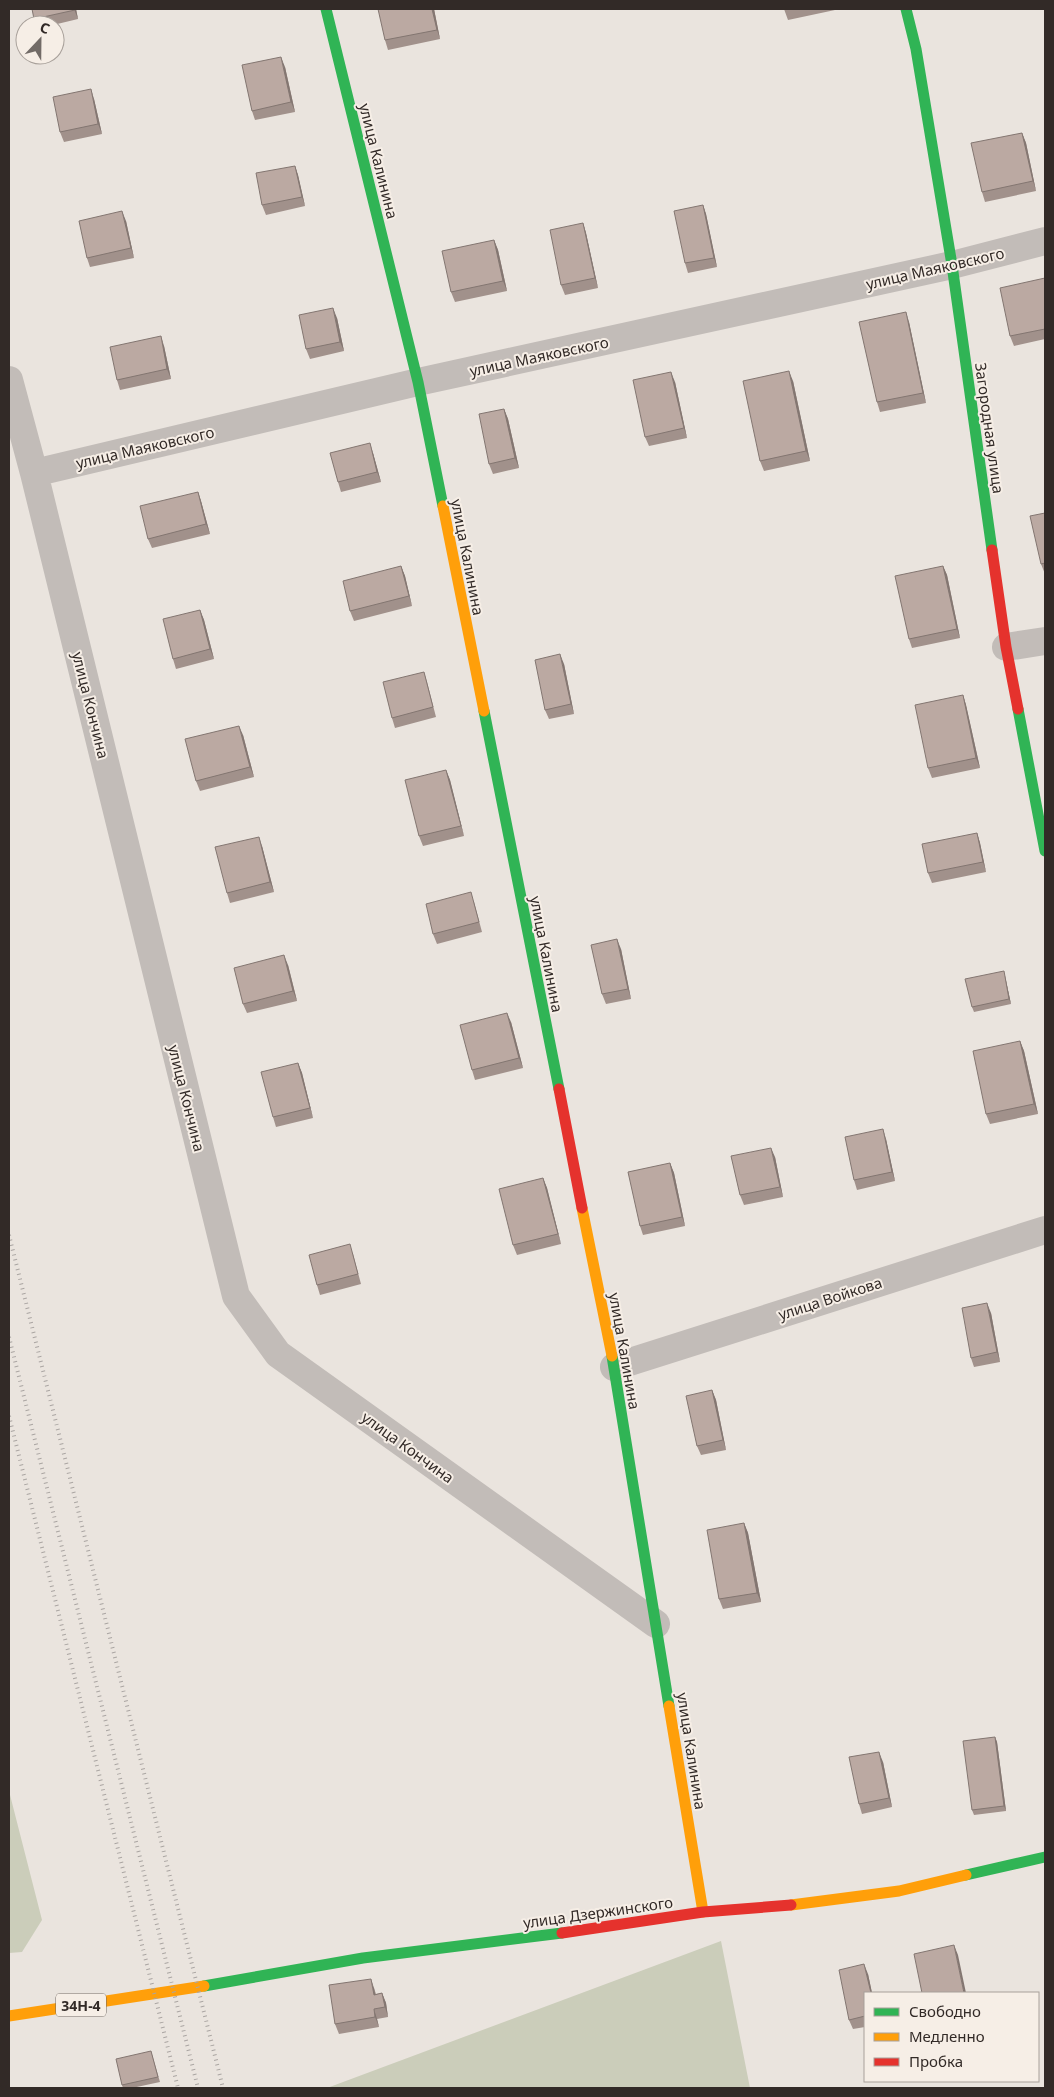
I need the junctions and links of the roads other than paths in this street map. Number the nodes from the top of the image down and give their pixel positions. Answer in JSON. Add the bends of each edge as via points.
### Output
{"nodes":[{"id":1,"x":326,"y":9,"type":"edge"},
{"id":2,"x":906,"y":9,"type":"edge"},
{"id":3,"x":1045,"y":241,"type":"edge"},
{"id":4,"x":952,"y":265,"type":"junction"},
{"id":5,"x":9,"y":380,"type":"edge"},
{"id":6,"x":418,"y":382,"type":"junction"},
{"id":7,"x":34,"y":473,"type":"junction"},
{"id":8,"x":1045,"y":641,"type":"edge"},
{"id":9,"x":1006,"y":647,"type":"junction"},
{"id":10,"x":1045,"y":850,"type":"edge"},
{"id":11,"x":1045,"y":1230,"type":"edge"},
{"id":12,"x":614,"y":1367,"type":"junction"},
{"id":13,"x":656,"y":1624,"type":"junction"},
{"id":14,"x":1045,"y":1857,"type":"edge"},
{"id":15,"x":703,"y":1912,"type":"junction"},
{"id":16,"x":9,"y":2016,"type":"edge"}],
"edges":[{"from":1,"to":6,"type":"street","name":"улица Калинина"},
{"from":2,"to":4,"type":"street","name":"Загородная улица","via":[[916,49]]},
{"from":3,"to":4,"type":"street","name":"улица Маяковского"},
{"from":4,"to":6,"type":"street","name":"улица Маяковского"},
{"from":4,"to":9,"type":"street","name":"Загородная улица"},
{"from":5,"to":7,"type":"street","name":"улица Кончина"},
{"from":6,"to":7,"type":"street","name":"улица Маяковского"},
{"from":6,"to":12,"type":"street","name":"улица Калинина"},
{"from":7,"to":13,"type":"street","name":"улица Кончина","via":[[236,1296],[278,1354]]},
{"from":8,"to":9,"type":"street"},
{"from":9,"to":10,"type":"street","name":"Загородная улица"},
{"from":11,"to":12,"type":"street","name":"улица Войкова"},
{"from":12,"to":13,"type":"street","name":"улица Калинина"},
{"from":13,"to":15,"type":"street","name":"улица Калинина"},
{"from":14,"to":15,"type":"street","name":"улица Дзержинского","via":[[899,1891],[818,1903]]},
{"from":15,"to":16,"type":"street","name":"улица Дзержинского","number":"34Н-4","via":[[523,1939],[363,1958]]}]}
